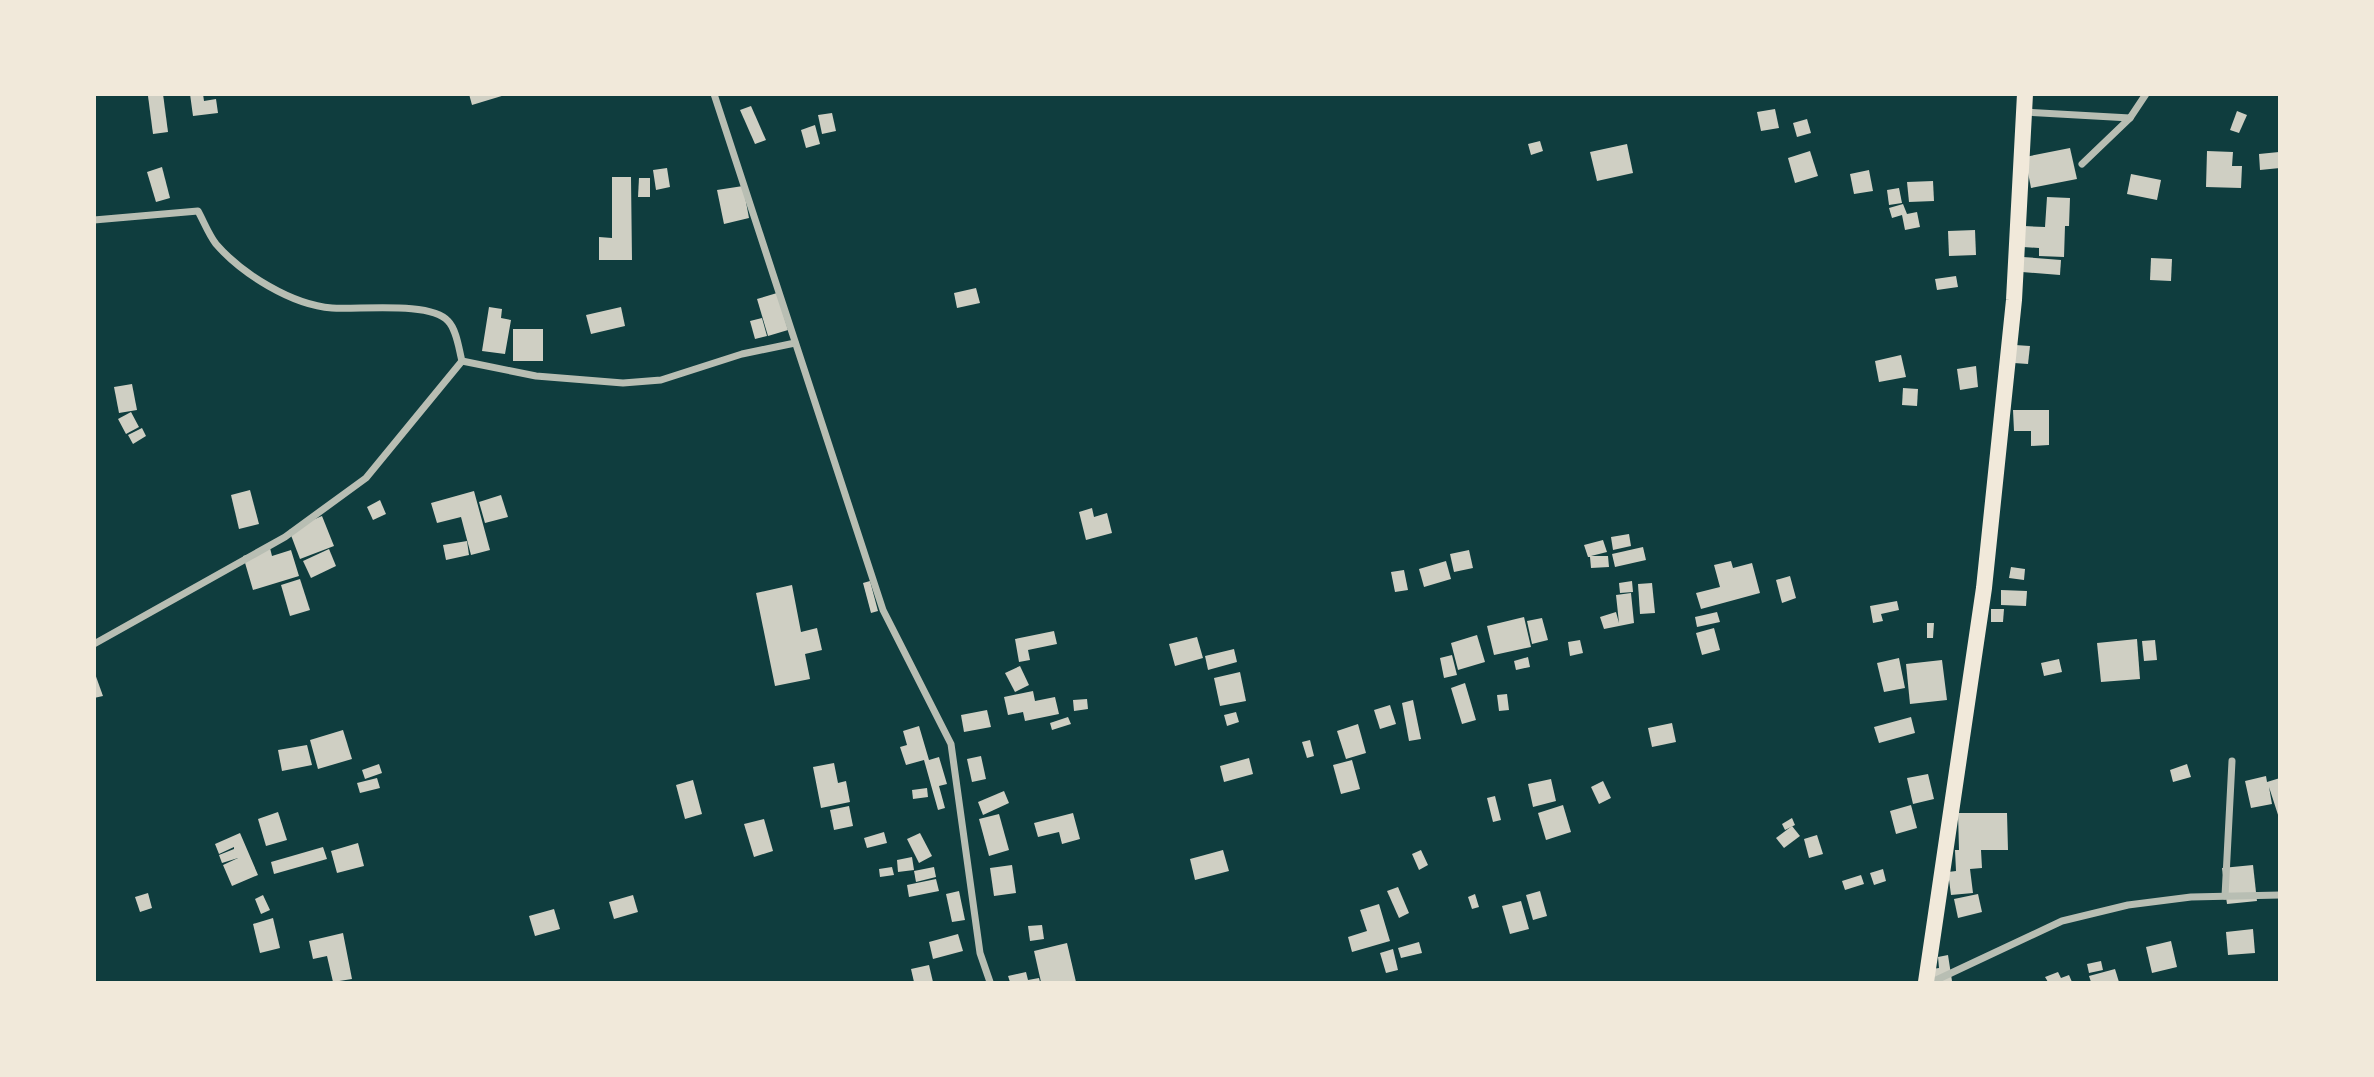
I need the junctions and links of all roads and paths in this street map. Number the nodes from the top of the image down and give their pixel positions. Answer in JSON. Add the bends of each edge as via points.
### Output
{"nodes":[{"id":1,"x":714,"y":94,"type":"edge"},
{"id":2,"x":2025,"y":94,"type":"edge"},
{"id":3,"x":2146,"y":94,"type":"edge"},
{"id":4,"x":2024,"y":112,"type":"junction"},
{"id":5,"x":2130,"y":118,"type":"junction"},
{"id":6,"x":2082,"y":164,"type":"dead end"},
{"id":7,"x":94,"y":220,"type":"edge"},
{"id":8,"x":795,"y":343,"type":"junction"},
{"id":9,"x":462,"y":361,"type":"junction"},
{"id":10,"x":94,"y":645,"type":"edge"},
{"id":11,"x":2232,"y":761,"type":"dead end"},
{"id":12,"x":2280,"y":895,"type":"edge"},
{"id":13,"x":2225,"y":896,"type":"junction"},
{"id":14,"x":990,"y":982,"type":"edge"},
{"id":15,"x":1926,"y":982,"type":"edge"},
{"id":16,"x":1932,"y":982,"type":"edge"}],
"edges":[{"from":1,"to":8,"type":"street"},
{"from":2,"to":4,"type":"main road"},
{"from":3,"to":5,"type":"street"},
{"from":4,"to":5,"type":"street"},
{"from":4,"to":15,"type":"main road","via":[[2014,300],[1984,588]]},
{"from":5,"to":6,"type":"street"},
{"from":7,"to":9,"type":"street","via":[[198,211],[215,243],[250,273],[298,302],[331,308],[432,312],[448,320]]},
{"from":8,"to":9,"type":"street","via":[[742,354],[661,380],[623,383],[536,376]]},
{"from":8,"to":14,"type":"street","via":[[883,610],[951,744],[979,953]]},
{"from":9,"to":10,"type":"street","via":[[366,478],[285,537]]},
{"from":11,"to":13,"type":"street"},
{"from":12,"to":13,"type":"street"},
{"from":13,"to":16,"type":"street","via":[[2128,905],[2062,921]]}]}
